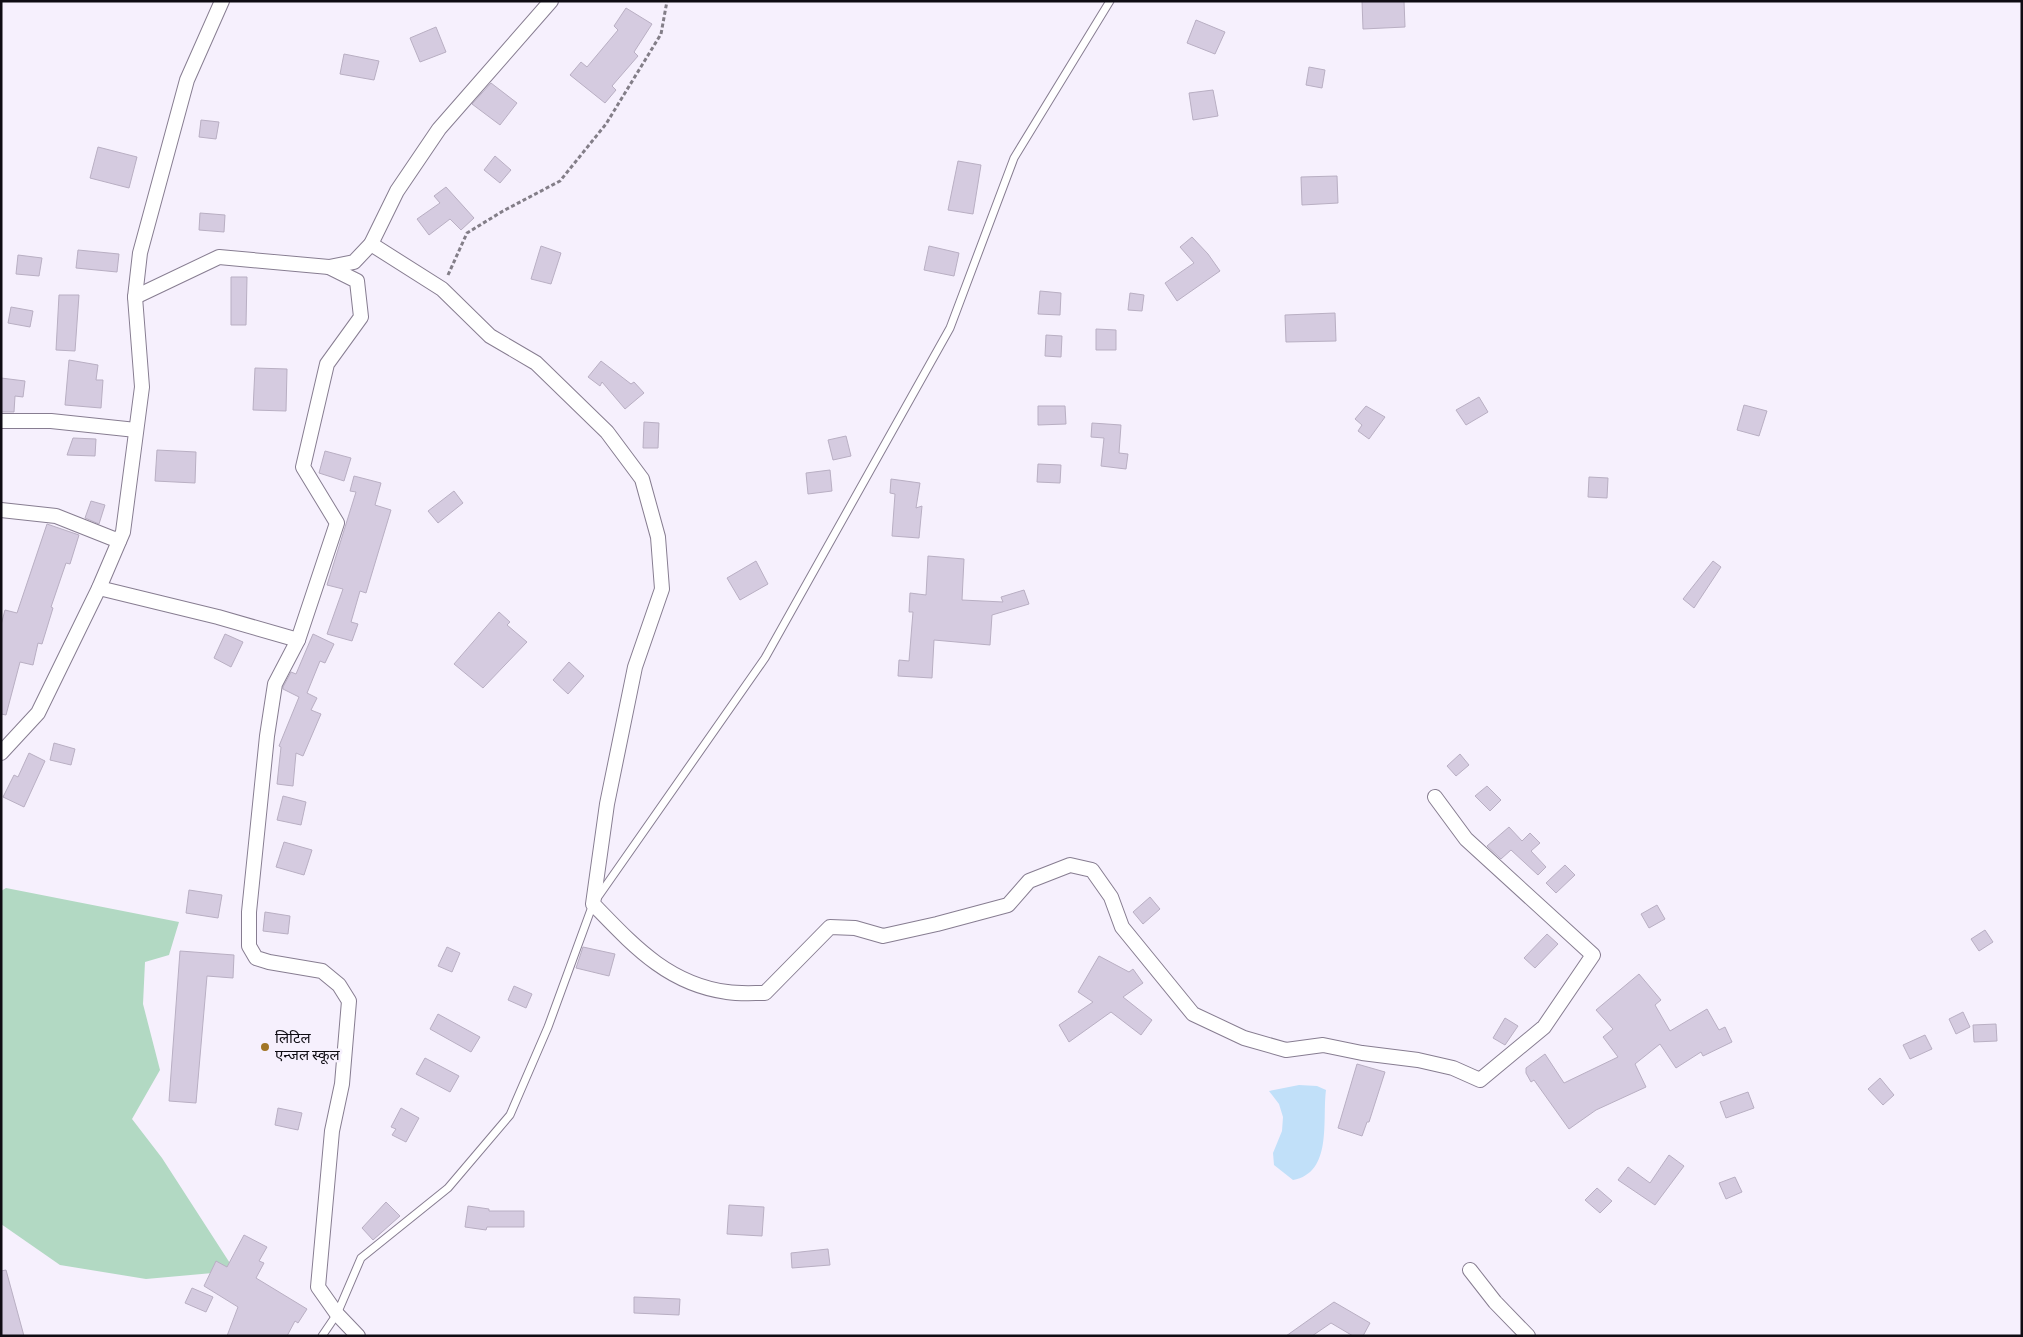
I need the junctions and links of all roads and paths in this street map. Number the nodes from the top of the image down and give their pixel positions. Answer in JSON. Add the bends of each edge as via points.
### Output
{"nodes":[{"id":1,"x":222,"y":1,"type":"edge"},
{"id":2,"x":552,"y":1,"type":"edge"},
{"id":3,"x":667,"y":1,"type":"edge"},
{"id":4,"x":1110,"y":1,"type":"edge"},
{"id":5,"x":372,"y":244,"type":"junction"},
{"id":6,"x":329,"y":267,"type":"junction"},
{"id":7,"x":442,"y":289,"type":"junction"},
{"id":8,"x":135,"y":298,"type":"junction"},
{"id":9,"x":1,"y":421,"type":"edge"},
{"id":10,"x":136,"y":430,"type":"junction"},
{"id":11,"x":1,"y":510,"type":"edge"},
{"id":12,"x":119,"y":541,"type":"junction"},
{"id":13,"x":99,"y":588,"type":"junction"},
{"id":14,"x":298,"y":640,"type":"junction"},
{"id":15,"x":1,"y":753,"type":"edge"},
{"id":16,"x":1435,"y":797,"type":"dead end"},
{"id":17,"x":593,"y":904,"type":"junction"},
{"id":18,"x":1470,"y":1270,"type":"dead end"},
{"id":19,"x":337,"y":1314,"type":"junction"},
{"id":20,"x":322,"y":1336,"type":"edge"},
{"id":21,"x":358,"y":1336,"type":"edge"},
{"id":22,"x":1528,"y":1336,"type":"edge"}],
"edges":[{"from":1,"to":8,"type":"street","via":[[188,80],[140,253]]},
{"from":2,"to":5,"type":"street","via":[[439,129],[397,191]]},
{"from":3,"to":7,"type":"path","via":[[661,34],[606,124],[560,181],[467,233]]},
{"from":4,"to":17,"type":"lane","via":[[1014,158],[950,328],[765,658]]},
{"from":5,"to":6,"type":"street","via":[[354,262]]},
{"from":5,"to":7,"type":"street"},
{"from":6,"to":8,"type":"street","via":[[219,257]]},
{"from":6,"to":14,"type":"street","via":[[357,281],[361,316],[328,364],[303,467],[337,523]]},
{"from":7,"to":17,"type":"street","via":[[490,336],[536,363],[607,432],[642,479],[658,537],[662,589],[635,667],[607,804]]},
{"from":8,"to":10,"type":"street","via":[[142,387]]},
{"from":9,"to":10,"type":"street","via":[[52,421]]},
{"from":10,"to":12,"type":"street","via":[[123,532]]},
{"from":11,"to":12,"type":"street","via":[[56,516]]},
{"from":12,"to":13,"type":"street"},
{"from":13,"to":14,"type":"street"},
{"from":13,"to":15,"type":"street","via":[[38,714]]},
{"from":14,"to":19,"type":"street","via":[[275,684],[249,912],[249,946],[256,958],[322,970],[339,985],[348,1001],[342,1084],[332,1131],[318,1286]]},
{"from":16,"to":17,"type":"street","via":[[1466,839],[1593,955],[1544,1027],[1480,1080],[1453,1068],[1418,1060],[1323,1045],[1286,1050],[1244,1038],[1193,1014],[1122,927],[1111,897],[1092,870],[1070,865],[1029,881],[1008,905],[937,924],[883,936],[855,928],[830,927],[765,993],[727,992],[686,982],[646,957]]},
{"from":17,"to":19,"type":"lane","via":[[548,1027],[510,1114],[448,1188],[361,1258]]},
{"from":18,"to":22,"type":"street"},
{"from":19,"to":20,"type":"lane"},
{"from":19,"to":21,"type":"street"}]}
